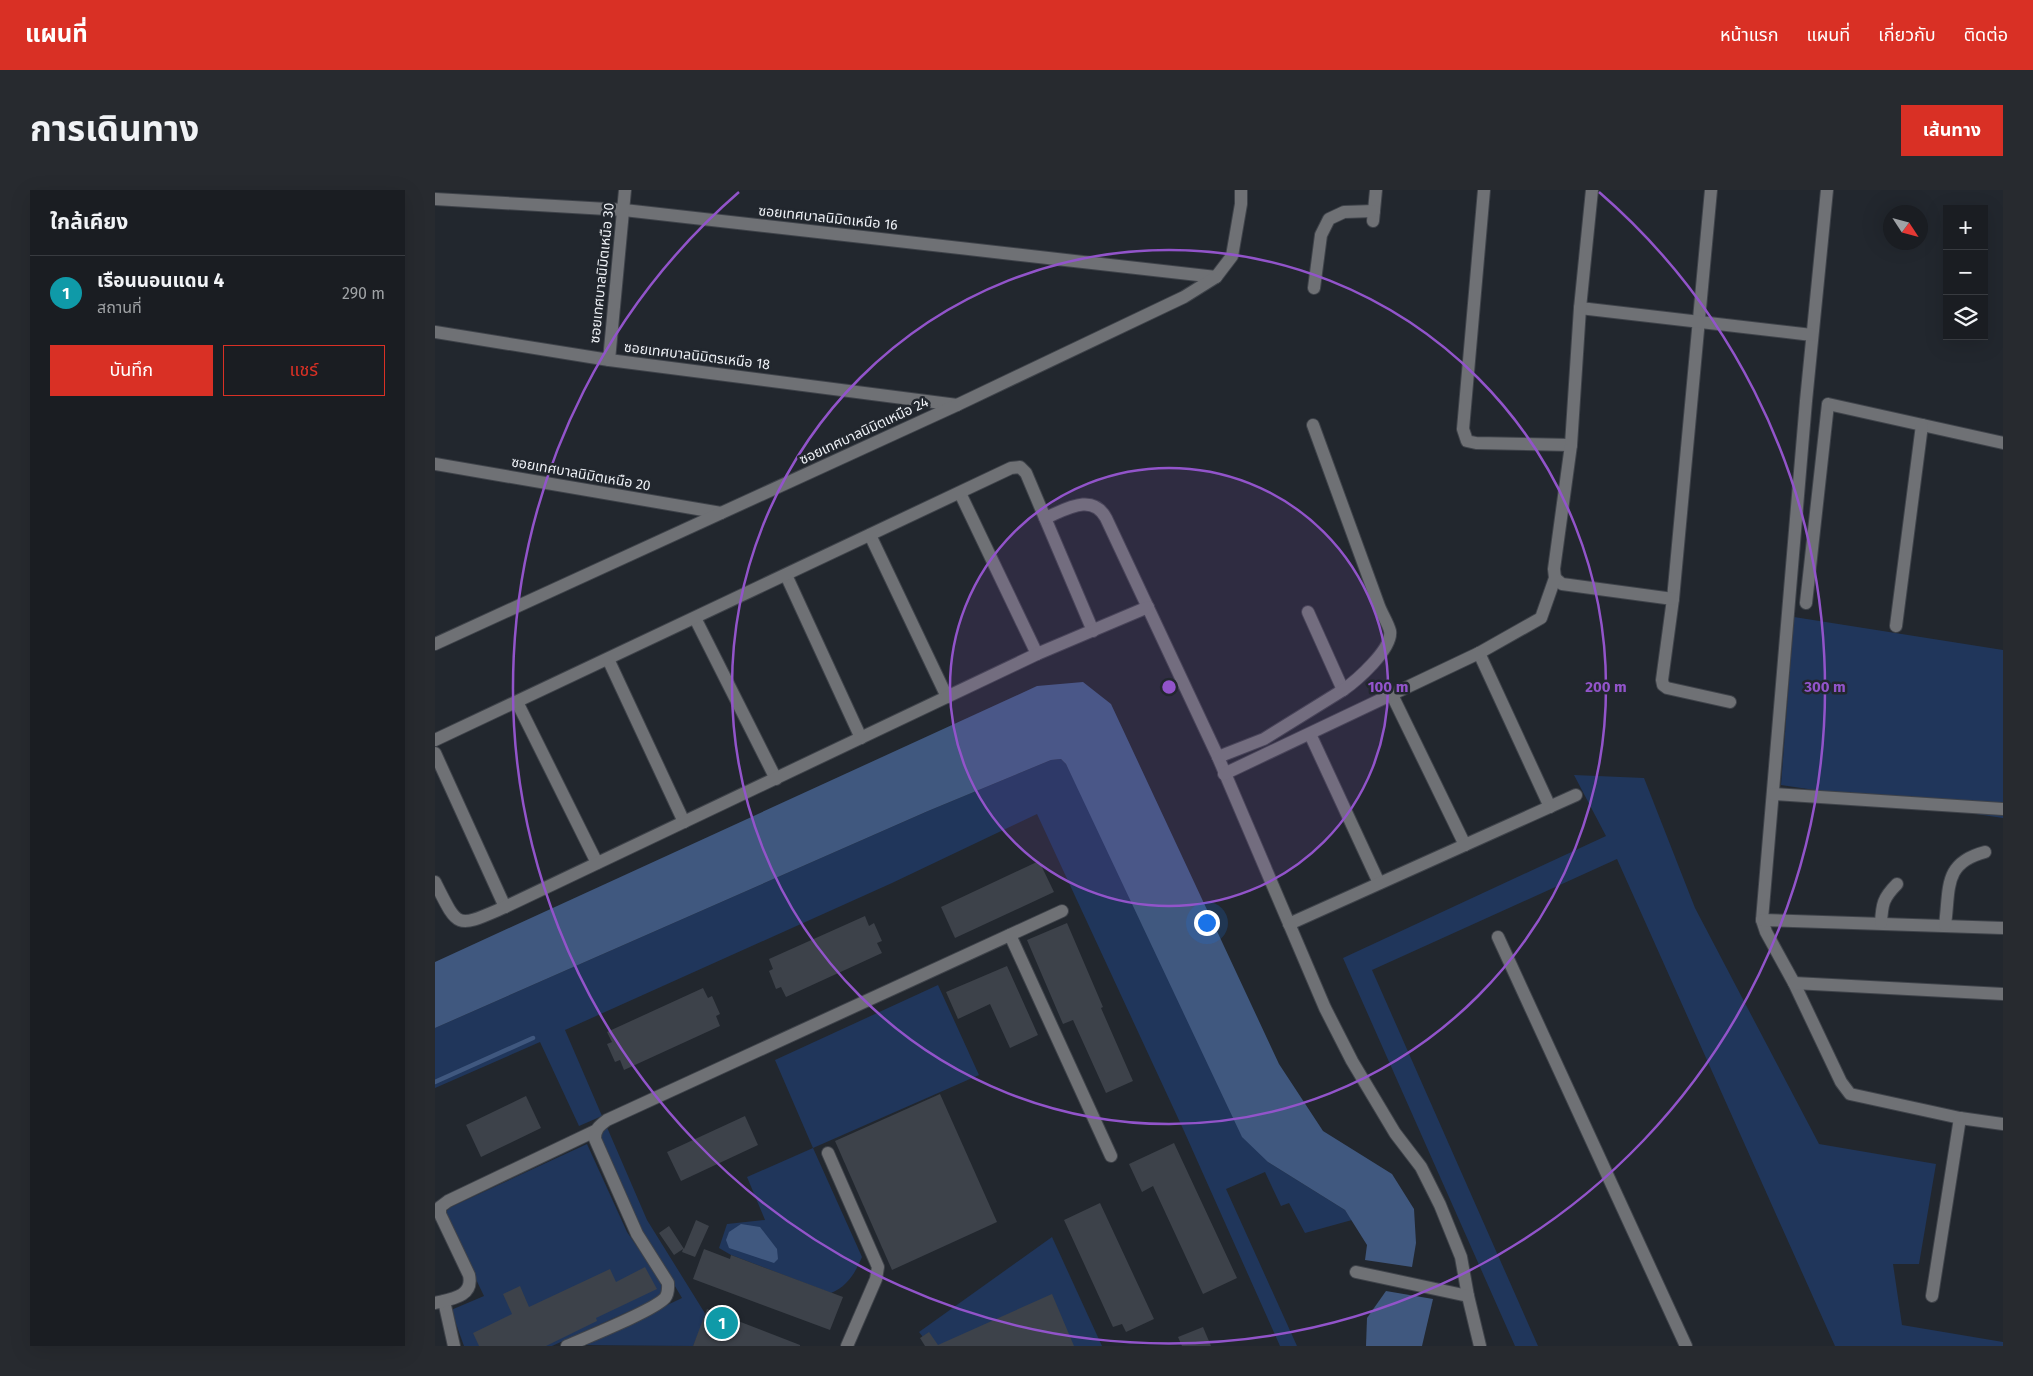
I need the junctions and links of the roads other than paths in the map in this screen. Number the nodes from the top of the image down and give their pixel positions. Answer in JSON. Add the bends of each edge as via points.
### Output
{"nodes":[{"id":1,"x":625,"y":190,"type":"edge"},
{"id":2,"x":1241,"y":190,"type":"edge"},
{"id":3,"x":1376,"y":190,"type":"edge"},
{"id":4,"x":1484,"y":190,"type":"edge"},
{"id":5,"x":1592,"y":190,"type":"edge"},
{"id":6,"x":1711,"y":190,"type":"edge"},
{"id":7,"x":1827,"y":190,"type":"edge"},
{"id":8,"x":435,"y":199,"type":"edge"},
{"id":9,"x":624,"y":210,"type":"junction"},
{"id":10,"x":1217,"y":277,"type":"junction"},
{"id":11,"x":1314,"y":288,"type":"dead end"},
{"id":12,"x":1580,"y":308,"type":"junction"},
{"id":13,"x":1698,"y":322,"type":"junction"},
{"id":14,"x":435,"y":332,"type":"edge"},
{"id":15,"x":1812,"y":335,"type":"junction"},
{"id":16,"x":609,"y":360,"type":"junction"},
{"id":17,"x":957,"y":405,"type":"junction"},
{"id":18,"x":1313,"y":425,"type":"dead end"},
{"id":19,"x":1922,"y":425,"type":"junction"},
{"id":20,"x":2003,"y":444,"type":"edge"},
{"id":21,"x":1571,"y":445,"type":"junction"},
{"id":22,"x":435,"y":464,"type":"edge"},
{"id":23,"x":960,"y":493,"type":"junction"},
{"id":24,"x":721,"y":513,"type":"junction"},
{"id":25,"x":1045,"y":518,"type":"junction"},
{"id":26,"x":871,"y":535,"type":"junction"},
{"id":27,"x":786,"y":575,"type":"junction"},
{"id":28,"x":1555,"y":578,"type":"junction"},
{"id":29,"x":1673,"y":599,"type":"junction"},
{"id":30,"x":1806,"y":603,"type":"dead end"},
{"id":31,"x":1148,"y":607,"type":"junction"},
{"id":32,"x":1308,"y":612,"type":"dead end"},
{"id":33,"x":695,"y":618,"type":"junction"},
{"id":34,"x":1896,"y":626,"type":"dead end"},
{"id":35,"x":1093,"y":631,"type":"junction"},
{"id":36,"x":435,"y":644,"type":"edge"},
{"id":37,"x":1479,"y":653,"type":"junction"},
{"id":38,"x":1037,"y":654,"type":"junction"},
{"id":39,"x":608,"y":659,"type":"junction"},
{"id":40,"x":1343,"y":690,"type":"junction"},
{"id":41,"x":1392,"y":695,"type":"junction"},
{"id":42,"x":947,"y":697,"type":"junction"},
{"id":43,"x":517,"y":702,"type":"junction"},
{"id":44,"x":1730,"y":702,"type":"dead end"},
{"id":45,"x":1310,"y":734,"type":"junction"},
{"id":46,"x":861,"y":738,"type":"junction"},
{"id":47,"x":435,"y":740,"type":"edge"},
{"id":48,"x":435,"y":754,"type":"edge"},
{"id":49,"x":1218,"y":758,"type":"junction"},
{"id":50,"x":1224,"y":774,"type":"junction"},
{"id":51,"x":776,"y":778,"type":"junction"},
{"id":52,"x":1773,"y":794,"type":"junction"},
{"id":53,"x":1576,"y":795,"type":"dead end"},
{"id":54,"x":1549,"y":807,"type":"junction"},
{"id":55,"x":2003,"y":809,"type":"edge"},
{"id":56,"x":684,"y":822,"type":"junction"},
{"id":57,"x":1465,"y":845,"type":"junction"},
{"id":58,"x":1985,"y":852,"type":"dead end"},
{"id":59,"x":597,"y":863,"type":"junction"},
{"id":60,"x":435,"y":882,"type":"edge"},
{"id":61,"x":1379,"y":883,"type":"junction"},
{"id":62,"x":1897,"y":884,"type":"dead end"},
{"id":63,"x":505,"y":907,"type":"junction"},
{"id":64,"x":1062,"y":911,"type":"dead end"},
{"id":65,"x":1762,"y":920,"type":"junction"},
{"id":66,"x":1881,"y":923,"type":"junction"},
{"id":67,"x":1289,"y":924,"type":"junction"},
{"id":68,"x":1945,"y":925,"type":"junction"},
{"id":69,"x":2003,"y":928,"type":"edge"},
{"id":70,"x":1010,"y":935,"type":"junction"},
{"id":71,"x":1498,"y":936,"type":"dead end"},
{"id":72,"x":1794,"y":983,"type":"junction"},
{"id":73,"x":2003,"y":994,"type":"edge"},
{"id":74,"x":1960,"y":1118,"type":"junction"},
{"id":75,"x":2003,"y":1124,"type":"edge"},
{"id":76,"x":595,"y":1131,"type":"junction"},
{"id":77,"x":828,"y":1153,"type":"dead end"},
{"id":78,"x":1111,"y":1156,"type":"dead end"},
{"id":79,"x":1356,"y":1272,"type":"dead end"},
{"id":80,"x":1468,"y":1296,"type":"junction"},
{"id":81,"x":1932,"y":1296,"type":"dead end"},
{"id":82,"x":440,"y":1302,"type":"edge"},
{"id":83,"x":571,"y":1345,"type":"edge"},
{"id":84,"x":454,"y":1346,"type":"edge"},
{"id":85,"x":847,"y":1346,"type":"edge"},
{"id":86,"x":1479,"y":1346,"type":"edge"},
{"id":87,"x":1686,"y":1346,"type":"edge"}],
"edges":[{"from":1,"to":9,"type":"street","name":"ซอยเทศบาลนิมิตเหนือ 30"},
{"from":2,"to":10,"type":"street","name":"ซอยเทศบาลนิมิตเหนือ 24","via":[[1232,256]]},
{"from":3,"to":11,"type":"street","via":[[1374,216],[1344,212],[1329,219],[1321,236]]},
{"from":4,"to":21,"type":"street","via":[[1464,436],[1467,441],[1476,443]]},
{"from":5,"to":12,"type":"street"},
{"from":6,"to":13,"type":"street"},
{"from":7,"to":15,"type":"street"},
{"from":8,"to":9,"type":"street","name":"ซอยเทศบาลนิมิตเหนือ 16"},
{"from":9,"to":10,"type":"street","name":"ซอยเทศบาลนิมิตเหนือ 16"},
{"from":9,"to":16,"type":"street","name":"ซอยเทศบาลนิมิตเหนือ 30"},
{"from":10,"to":17,"type":"street","name":"ซอยเทศบาลนิมิตเหนือ 24","via":[[1184,297]]},
{"from":12,"to":13,"type":"street"},
{"from":12,"to":21,"type":"street"},
{"from":13,"to":15,"type":"street"},
{"from":13,"to":29,"type":"street"},
{"from":14,"to":16,"type":"street","name":"ซอยเทศบาลนิมิตรเหนือ 18"},
{"from":15,"to":52,"type":"street"},
{"from":16,"to":17,"type":"street","name":"ซอยเทศบาลนิมิตรเหนือ 18"},
{"from":17,"to":24,"type":"street","name":"ซอยเทศบาลนิมิตเหนือ 24"},
{"from":18,"to":40,"type":"street","via":[[1390,632],[1386,649]]},
{"from":19,"to":20,"type":"street"},
{"from":19,"to":30,"type":"street","via":[[1828,404]]},
{"from":19,"to":34,"type":"street"},
{"from":21,"to":28,"type":"street"},
{"from":22,"to":24,"type":"street","name":"ซอยเทศบาลนิมิตเหนือ 20"},
{"from":23,"to":25,"type":"street","via":[[1011,468],[1020,467],[1026,473]]},
{"from":23,"to":26,"type":"street"},
{"from":23,"to":38,"type":"street"},
{"from":24,"to":36,"type":"street","name":"ซอยเทศบาลนิมิตเหนือ 24"},
{"from":25,"to":31,"type":"street","via":[[1083,503],[1102,511]]},
{"from":25,"to":35,"type":"street"},
{"from":26,"to":27,"type":"street"},
{"from":26,"to":42,"type":"street"},
{"from":27,"to":33,"type":"street"},
{"from":27,"to":46,"type":"street"},
{"from":28,"to":29,"type":"street","via":[[1562,584]]},
{"from":28,"to":37,"type":"street","via":[[1541,618]]},
{"from":29,"to":44,"type":"street","via":[[1663,685]]},
{"from":31,"to":35,"type":"street"},
{"from":31,"to":49,"type":"street"},
{"from":32,"to":40,"type":"street"},
{"from":33,"to":39,"type":"street"},
{"from":33,"to":51,"type":"street"},
{"from":35,"to":38,"type":"street"},
{"from":37,"to":41,"type":"street"},
{"from":37,"to":54,"type":"street"},
{"from":38,"to":42,"type":"street"},
{"from":39,"to":43,"type":"street"},
{"from":39,"to":56,"type":"street"},
{"from":40,"to":49,"type":"street","via":[[1264,739]]},
{"from":41,"to":45,"type":"street"},
{"from":41,"to":57,"type":"street"},
{"from":42,"to":46,"type":"street"},
{"from":43,"to":47,"type":"street"},
{"from":43,"to":59,"type":"street"},
{"from":45,"to":50,"type":"street"},
{"from":45,"to":61,"type":"street"},
{"from":46,"to":51,"type":"street"},
{"from":48,"to":63,"type":"street"},
{"from":49,"to":50,"type":"street"},
{"from":50,"to":67,"type":"street"},
{"from":51,"to":56,"type":"street"},
{"from":52,"to":55,"type":"street"},
{"from":52,"to":65,"type":"street"},
{"from":53,"to":54,"type":"street"},
{"from":54,"to":57,"type":"street"},
{"from":56,"to":59,"type":"street"},
{"from":57,"to":61,"type":"street"},
{"from":58,"to":68,"type":"street","via":[[1970,856],[1955,868]]},
{"from":59,"to":63,"type":"street"},
{"from":60,"to":63,"type":"street","via":[[452,916],[459,921],[469,922]]},
{"from":61,"to":67,"type":"street"},
{"from":62,"to":66,"type":"street","via":[[1883,903]]},
{"from":64,"to":70,"type":"street"},
{"from":65,"to":66,"type":"street"},
{"from":65,"to":72,"type":"street"},
{"from":66,"to":68,"type":"street"},
{"from":67,"to":80,"type":"street","via":[[1352,1061],[1395,1133],[1421,1167],[1440,1205],[1461,1257]]},
{"from":68,"to":69,"type":"street"},
{"from":70,"to":76,"type":"street","via":[[607,1120]]},
{"from":70,"to":78,"type":"street"},
{"from":71,"to":87,"type":"street"},
{"from":72,"to":73,"type":"street"},
{"from":72,"to":74,"type":"street","via":[[1841,1082],[1850,1094]]},
{"from":74,"to":75,"type":"street"},
{"from":74,"to":81,"type":"street"},
{"from":76,"to":82,"type":"street","via":[[440,1207],[440,1214],[471,1282],[461,1296]]},
{"from":76,"to":83,"type":"street","via":[[595,1139],[637,1234],[668,1283],[668,1292],[665,1298],[648,1309]]},
{"from":77,"to":85,"type":"street","via":[[878,1267],[876,1279]]},
{"from":79,"to":80,"type":"street"},
{"from":80,"to":86,"type":"street"},
{"from":82,"to":84,"type":"street"}]}
